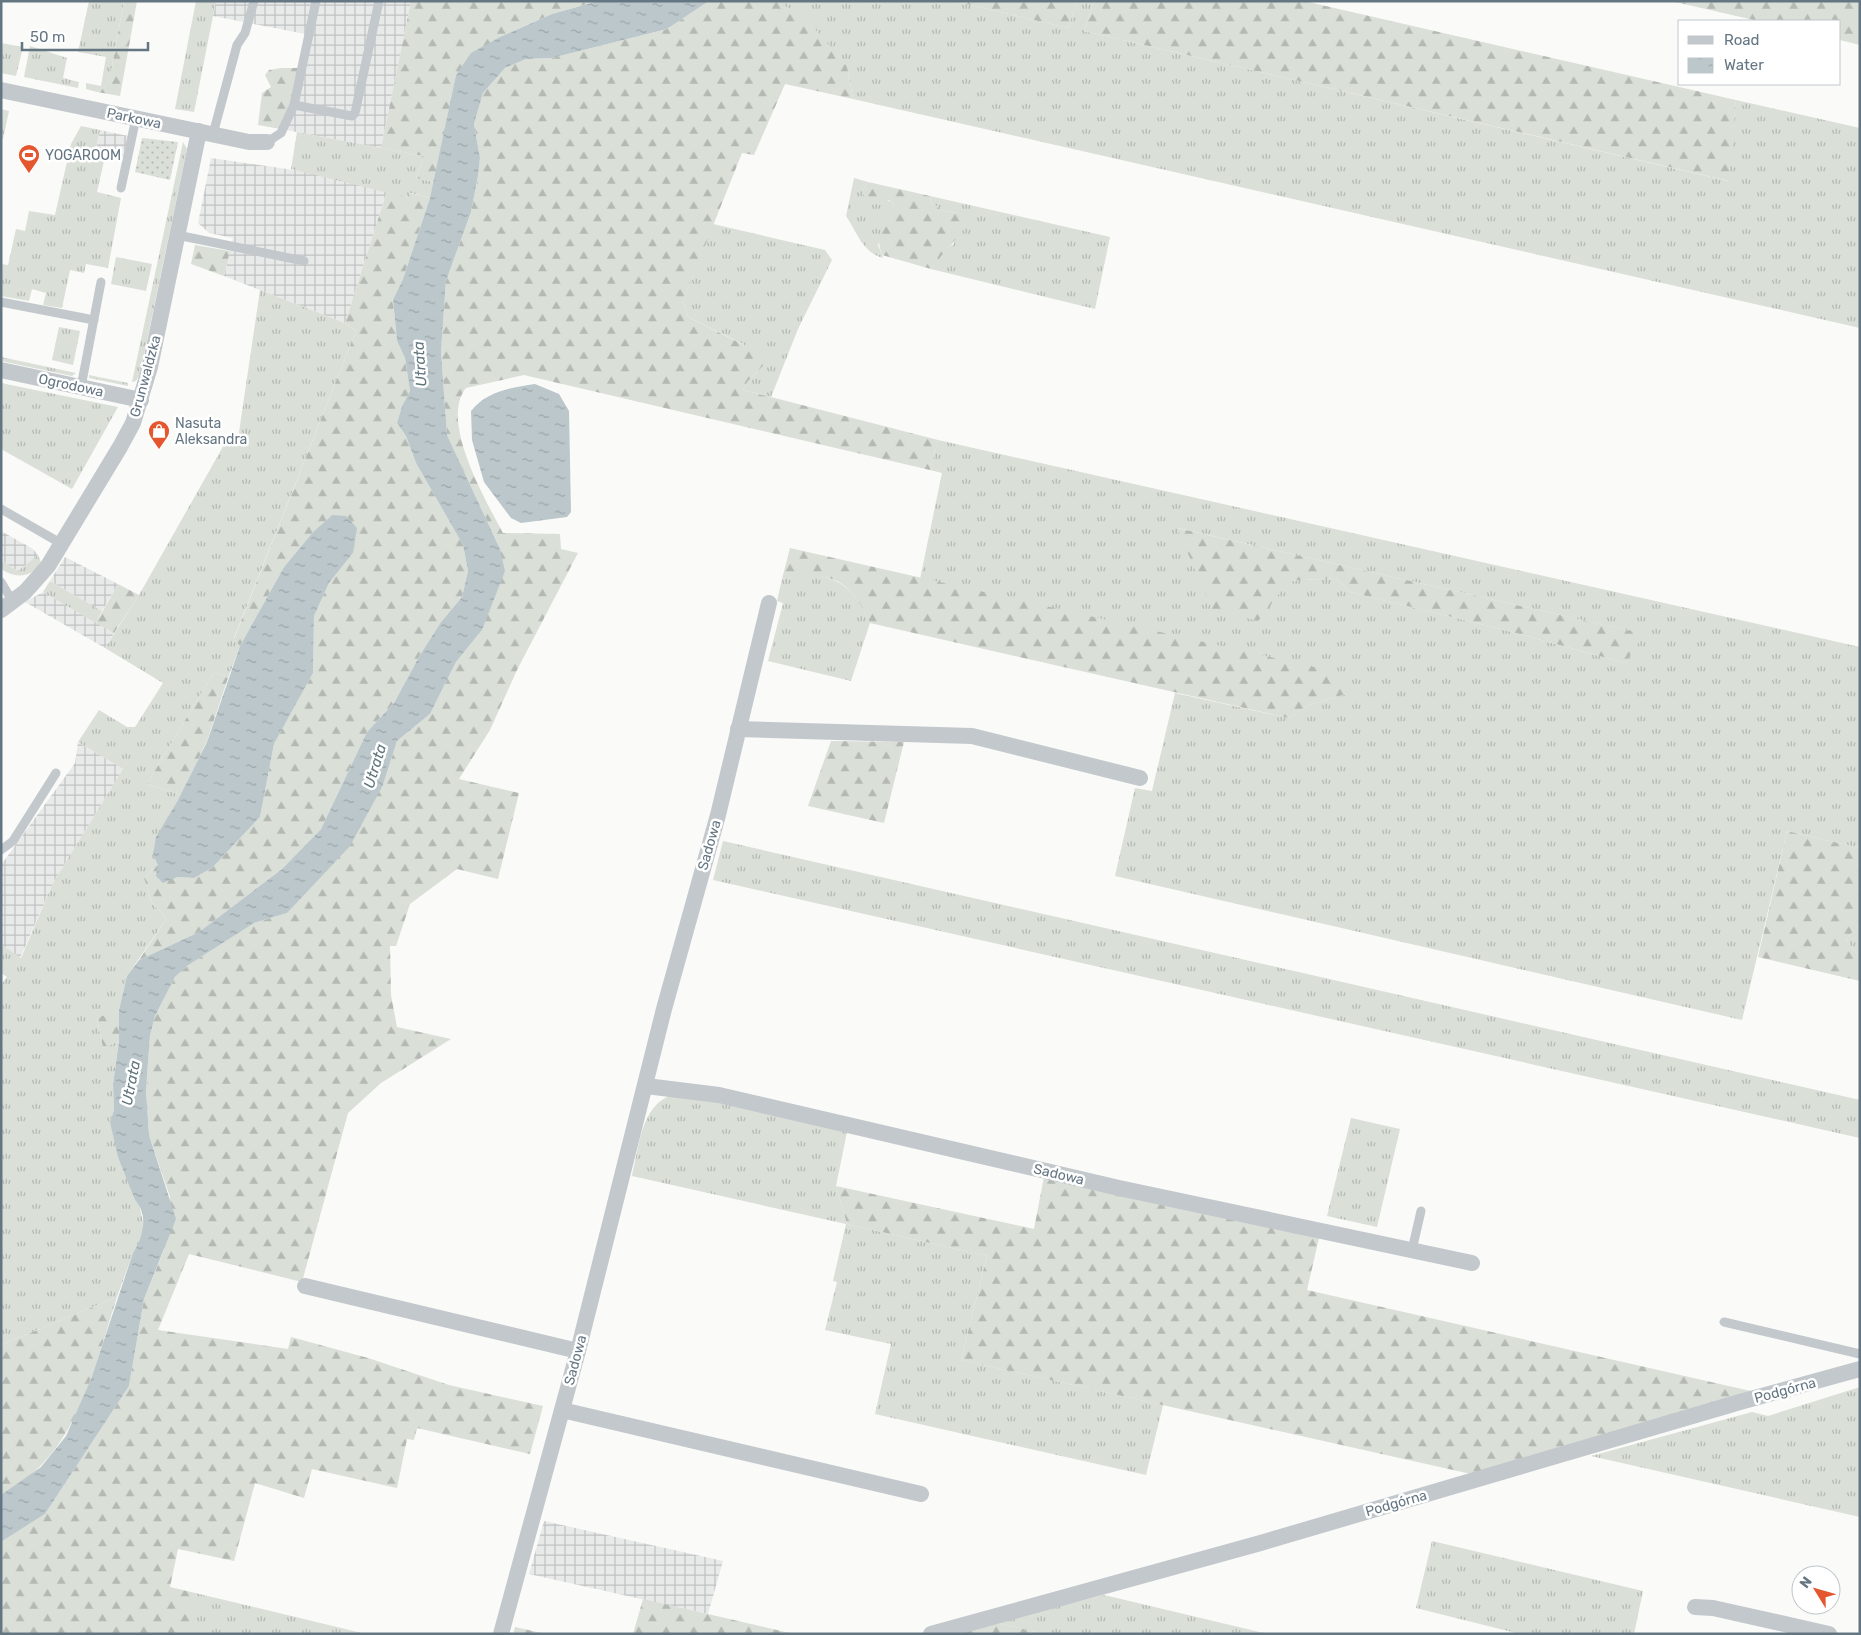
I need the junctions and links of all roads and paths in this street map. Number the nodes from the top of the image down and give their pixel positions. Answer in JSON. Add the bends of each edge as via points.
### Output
{"nodes":[{"id":1,"x":254,"y":1,"type":"edge"},
{"id":2,"x":316,"y":1,"type":"edge"},
{"id":3,"x":380,"y":1,"type":"edge"},
{"id":4,"x":1,"y":90,"type":"edge"},
{"id":5,"x":294,"y":105,"type":"junction"},
{"id":6,"x":136,"y":118,"type":"junction"},
{"id":7,"x":206,"y":133,"type":"junction"},
{"id":8,"x":267,"y":142,"type":"joint"},
{"id":9,"x":121,"y":188,"type":"dead end"},
{"id":10,"x":177,"y":235,"type":"junction"},
{"id":11,"x":304,"y":261,"type":"dead end"},
{"id":12,"x":101,"y":282,"type":"dead end"},
{"id":13,"x":1,"y":302,"type":"edge"},
{"id":14,"x":94,"y":320,"type":"junction"},
{"id":15,"x":1,"y":370,"type":"edge"},
{"id":16,"x":81,"y":387,"type":"junction"},
{"id":17,"x":141,"y":400,"type":"junction"},
{"id":18,"x":1,"y":509,"type":"edge"},
{"id":19,"x":62,"y":544,"type":"junction"},
{"id":20,"x":1,"y":582,"type":"edge"},
{"id":21,"x":768,"y":603,"type":"dead end"},
{"id":22,"x":7,"y":606,"type":"edge"},
{"id":23,"x":738,"y":729,"type":"junction"},
{"id":24,"x":56,"y":773,"type":"dead end"},
{"id":25,"x":1140,"y":778,"type":"dead end"},
{"id":26,"x":1,"y":850,"type":"edge"},
{"id":27,"x":646,"y":1086,"type":"junction"},
{"id":28,"x":1421,"y":1211,"type":"dead end"},
{"id":29,"x":1412,"y":1250,"type":"junction"},
{"id":30,"x":1472,"y":1263,"type":"dead end"},
{"id":31,"x":305,"y":1286,"type":"dead end"},
{"id":32,"x":1724,"y":1322,"type":"dead end"},
{"id":33,"x":578,"y":1351,"type":"junction"},
{"id":34,"x":1860,"y":1354,"type":"edge"},
{"id":35,"x":1860,"y":1369,"type":"edge"},
{"id":36,"x":562,"y":1410,"type":"junction"},
{"id":37,"x":921,"y":1494,"type":"dead end"},
{"id":38,"x":1695,"y":1606,"type":"dead end"},
{"id":39,"x":502,"y":1634,"type":"edge"},
{"id":40,"x":931,"y":1634,"type":"edge"},
{"id":41,"x":1829,"y":1634,"type":"edge"}],
"edges":[{"from":1,"to":7,"type":"lane"},
{"from":2,"to":5,"type":"lane"},
{"from":3,"to":5,"type":"lane","via":[[355,113],[342,116]]},
{"from":4,"to":6,"type":"street","name":"Parkowa"},
{"from":5,"to":8,"type":"lane","via":[[281,134]]},
{"from":6,"to":7,"type":"street","name":"Parkowa"},
{"from":6,"to":9,"type":"lane"},
{"from":7,"to":8,"type":"street","name":"Parkowa","via":[[249,142]]},
{"from":7,"to":10,"type":"street","name":"Grunwaldzka"},
{"from":10,"to":11,"type":"lane"},
{"from":10,"to":17,"type":"street","name":"Grunwaldzka"},
{"from":12,"to":14,"type":"lane"},
{"from":13,"to":14,"type":"lane"},
{"from":14,"to":16,"type":"lane"},
{"from":15,"to":16,"type":"street","name":"Ogrodowa"},
{"from":16,"to":17,"type":"street","name":"Ogrodowa"},
{"from":17,"to":19,"type":"street","name":"Grunwaldzka","via":[[120,447]]},
{"from":18,"to":19,"type":"lane"},
{"from":19,"to":22,"type":"street","name":"Grunwaldzka","via":[[37,581]]},
{"from":20,"to":22,"type":"lane"},
{"from":21,"to":23,"type":"street","name":"Sadowa"},
{"from":23,"to":25,"type":"street","via":[[972,736]]},
{"from":23,"to":27,"type":"street","name":"Sadowa"},
{"from":24,"to":26,"type":"lane","via":[[13,841]]},
{"from":27,"to":29,"type":"street","name":"Sadowa","via":[[719,1094],[1119,1188]]},
{"from":27,"to":33,"type":"street","name":"Sadowa"},
{"from":28,"to":29,"type":"lane"},
{"from":29,"to":30,"type":"street","name":"Sadowa"},
{"from":31,"to":33,"type":"street"},
{"from":32,"to":34,"type":"lane"},
{"from":33,"to":36,"type":"street","name":"Sadowa"},
{"from":35,"to":40,"type":"street","name":"Podgórna","via":[[1257,1544]]},
{"from":36,"to":37,"type":"street"},
{"from":36,"to":39,"type":"street","name":"Sadowa"},
{"from":38,"to":41,"type":"street"}]}
